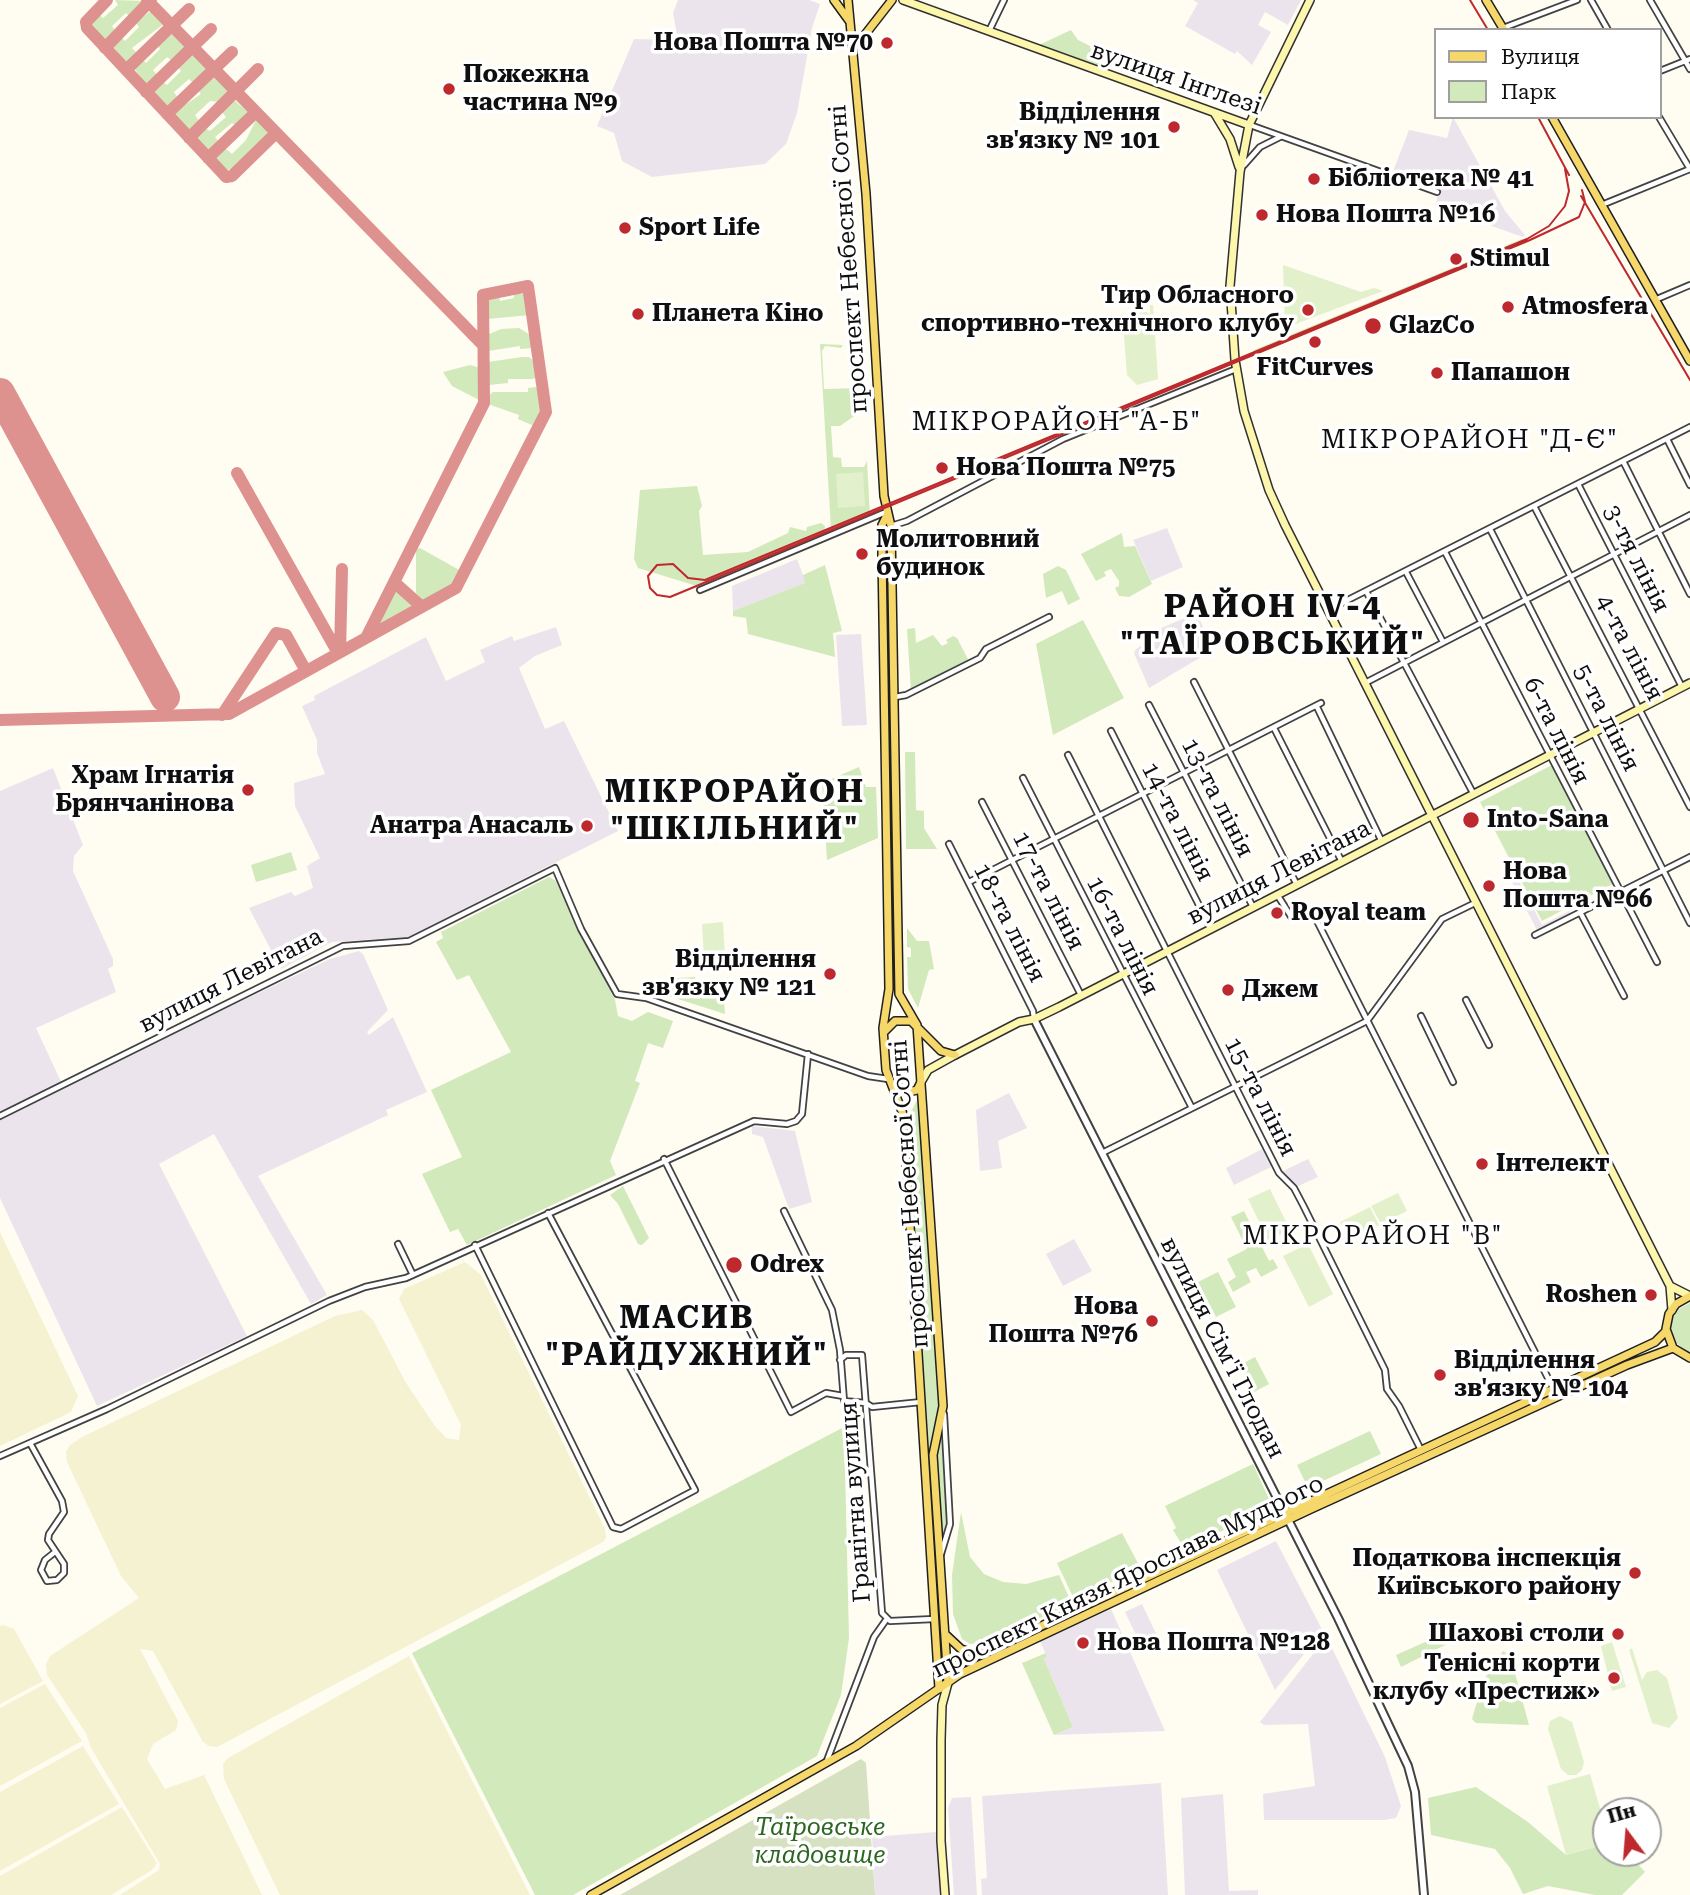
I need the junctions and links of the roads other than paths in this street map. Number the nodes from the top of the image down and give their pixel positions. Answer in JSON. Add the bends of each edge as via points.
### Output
{"nodes":[{"id":1,"x":834,"y":0,"type":"edge"},
{"id":2,"x":848,"y":0,"type":"edge"},
{"id":3,"x":892,"y":0,"type":"edge"},
{"id":4,"x":903,"y":0,"type":"edge"},
{"id":5,"x":1004,"y":0,"type":"edge"},
{"id":6,"x":1310,"y":0,"type":"edge"},
{"id":7,"x":1486,"y":0,"type":"edge"},
{"id":8,"x":1577,"y":0,"type":"edge"},
{"id":9,"x":1591,"y":0,"type":"edge"},
{"id":10,"x":1650,"y":0,"type":"edge"},
{"id":11,"x":850,"y":23,"type":"junction"},
{"id":12,"x":1502,"y":28,"type":"edge"},
{"id":13,"x":1506,"y":28,"type":"edge"},
{"id":14,"x":1607,"y":28,"type":"edge"},
{"id":15,"x":988,"y":33,"type":"junction"},
{"id":16,"x":853,"y":46,"type":"junction"},
{"id":17,"x":1688,"y":60,"type":"edge"},
{"id":18,"x":1690,"y":69,"type":"edge"},
{"id":19,"x":1662,"y":70,"type":"edge"},
{"id":20,"x":1215,"y":113,"type":"junction"},
{"id":21,"x":1553,"y":119,"type":"edge"},
{"id":22,"x":1660,"y":119,"type":"edge"},
{"id":23,"x":1249,"y":125,"type":"junction"},
{"id":24,"x":1281,"y":136,"type":"junction"},
{"id":25,"x":1690,"y":169,"type":"edge"},
{"id":26,"x":1240,"y":172,"type":"junction"},
{"id":27,"x":1437,"y":192,"type":"dead end"},
{"id":28,"x":1604,"y":204,"type":"junction"},
{"id":29,"x":1690,"y":285,"type":"edge"},
{"id":30,"x":1657,"y":299,"type":"junction"},
{"id":31,"x":1690,"y":361,"type":"edge"},
{"id":32,"x":1236,"y":369,"type":"junction"},
{"id":33,"x":1690,"y":427,"type":"edge"},
{"id":34,"x":1667,"y":439,"type":"junction"},
{"id":35,"x":1623,"y":461,"type":"junction"},
{"id":36,"x":1578,"y":484,"type":"junction"},
{"id":37,"x":1690,"y":485,"type":"edge"},
{"id":38,"x":1534,"y":506,"type":"junction"},
{"id":39,"x":886,"y":513,"type":"junction"},
{"id":40,"x":1690,"y":515,"type":"edge"},
{"id":41,"x":891,"y":526,"type":"junction"},
{"id":42,"x":1490,"y":529,"type":"junction"},
{"id":43,"x":1658,"y":531,"type":"junction"},
{"id":44,"x":1445,"y":551,"type":"junction"},
{"id":45,"x":1613,"y":555,"type":"junction"},
{"id":46,"x":1406,"y":572,"type":"junction"},
{"id":47,"x":1571,"y":576,"type":"junction"},
{"id":48,"x":700,"y":590,"type":"dead end"},
{"id":49,"x":1366,"y":591,"type":"junction"},
{"id":50,"x":1690,"y":594,"type":"edge"},
{"id":51,"x":1526,"y":599,"type":"junction"},
{"id":52,"x":1328,"y":610,"type":"junction"},
{"id":53,"x":1049,"y":617,"type":"dead end"},
{"id":54,"x":1482,"y":621,"type":"junction"},
{"id":55,"x":1443,"y":642,"type":"junction"},
{"id":56,"x":1404,"y":662,"type":"junction"},
{"id":57,"x":1194,"y":682,"type":"dead end"},
{"id":58,"x":1365,"y":682,"type":"junction"},
{"id":59,"x":1690,"y":683,"type":"edge"},
{"id":60,"x":1682,"y":687,"type":"junction"},
{"id":61,"x":895,"y":696,"type":"junction"},
{"id":62,"x":1149,"y":705,"type":"dead end"},
{"id":63,"x":1642,"y":708,"type":"junction"},
{"id":64,"x":1274,"y":729,"type":"junction"},
{"id":65,"x":1111,"y":731,"type":"dead end"},
{"id":66,"x":1594,"y":733,"type":"junction"},
{"id":67,"x":1229,"y":751,"type":"junction"},
{"id":68,"x":1068,"y":755,"type":"dead end"},
{"id":69,"x":1549,"y":756,"type":"junction"},
{"id":70,"x":892,"y":774,"type":"junction"},
{"id":71,"x":1185,"y":774,"type":"junction"},
{"id":72,"x":1023,"y":778,"type":"dead end"},
{"id":73,"x":1473,"y":793,"type":"junction"},
{"id":74,"x":1143,"y":794,"type":"junction"},
{"id":75,"x":982,"y":802,"type":"dead end"},
{"id":76,"x":1690,"y":807,"type":"edge"},
{"id":77,"x":1432,"y":814,"type":"junction"},
{"id":78,"x":1099,"y":817,"type":"junction"},
{"id":79,"x":1054,"y":839,"type":"junction"},
{"id":80,"x":1382,"y":842,"type":"junction"},
{"id":81,"x":949,"y":844,"type":"dead end"},
{"id":82,"x":1690,"y":857,"type":"edge"},
{"id":83,"x":1012,"y":860,"type":"junction"},
{"id":84,"x":1342,"y":863,"type":"junction"},
{"id":85,"x":1664,"y":870,"type":"junction"},
{"id":86,"x":969,"y":882,"type":"junction"},
{"id":87,"x":1297,"y":886,"type":"junction"},
{"id":88,"x":1620,"y":892,"type":"junction"},
{"id":89,"x":1278,"y":895,"type":"junction"},
{"id":90,"x":1475,"y":903,"type":"junction"},
{"id":91,"x":1254,"y":908,"type":"junction"},
{"id":92,"x":1580,"y":912,"type":"junction"},
{"id":93,"x":1690,"y":923,"type":"edge"},
{"id":94,"x":1212,"y":929,"type":"junction"},
{"id":95,"x":1535,"y":934,"type":"dead end"},
{"id":96,"x":1167,"y":952,"type":"junction"},
{"id":97,"x":1657,"y":962,"type":"dead end"},
{"id":98,"x":1122,"y":975,"type":"junction"},
{"id":99,"x":1082,"y":995,"type":"junction"},
{"id":100,"x":1624,"y":996,"type":"dead end"},
{"id":101,"x":1466,"y":1000,"type":"dead end"},
{"id":102,"x":1420,"y":1016,"type":"dead end"},
{"id":103,"x":1034,"y":1020,"type":"junction"},
{"id":104,"x":1367,"y":1021,"type":"junction"},
{"id":105,"x":917,"y":1025,"type":"junction"},
{"id":106,"x":884,"y":1032,"type":"junction"},
{"id":107,"x":1489,"y":1045,"type":"dead end"},
{"id":108,"x":808,"y":1055,"type":"junction"},
{"id":109,"x":955,"y":1055,"type":"junction"},
{"id":110,"x":890,"y":1082,"type":"junction"},
{"id":111,"x":921,"y":1082,"type":"junction"},
{"id":112,"x":1452,"y":1082,"type":"dead end"},
{"id":113,"x":1235,"y":1087,"type":"junction"},
{"id":114,"x":1192,"y":1108,"type":"junction"},
{"id":115,"x":0,"y":1116,"type":"edge"},
{"id":116,"x":1102,"y":1153,"type":"junction"},
{"id":117,"x":664,"y":1160,"type":"junction"},
{"id":118,"x":784,"y":1211,"type":"dead end"},
{"id":119,"x":548,"y":1213,"type":"junction"},
{"id":120,"x":398,"y":1244,"type":"dead end"},
{"id":121,"x":475,"y":1245,"type":"junction"},
{"id":122,"x":413,"y":1275,"type":"junction"},
{"id":123,"x":1670,"y":1286,"type":"junction"},
{"id":124,"x":1690,"y":1296,"type":"edge"},
{"id":125,"x":1672,"y":1310,"type":"junction"},
{"id":126,"x":1666,"y":1331,"type":"junction"},
{"id":127,"x":1674,"y":1348,"type":"junction"},
{"id":128,"x":1690,"y":1357,"type":"edge"},
{"id":129,"x":841,"y":1360,"type":"junction"},
{"id":130,"x":1553,"y":1389,"type":"junction"},
{"id":131,"x":843,"y":1396,"type":"junction"},
{"id":132,"x":1558,"y":1397,"type":"junction"},
{"id":133,"x":866,"y":1402,"type":"junction"},
{"id":134,"x":920,"y":1402,"type":"junction"},
{"id":135,"x":943,"y":1406,"type":"junction"},
{"id":136,"x":30,"y":1443,"type":"junction"},
{"id":137,"x":1423,"y":1454,"type":"junction"},
{"id":138,"x":0,"y":1456,"type":"edge"},
{"id":139,"x":1285,"y":1517,"type":"junction"},
{"id":140,"x":55,"y":1552,"type":"junction"},
{"id":141,"x":939,"y":1562,"type":"junction"},
{"id":142,"x":935,"y":1619,"type":"junction"},
{"id":143,"x":886,"y":1620,"type":"junction"},
{"id":144,"x":945,"y":1633,"type":"junction"},
{"id":145,"x":979,"y":1655,"type":"junction"},
{"id":146,"x":948,"y":1672,"type":"junction"},
{"id":147,"x":948,"y":1683,"type":"junction"},
{"id":148,"x":939,"y":1685,"type":"junction"},
{"id":149,"x":942,"y":1706,"type":"junction"},
{"id":150,"x":827,"y":1764,"type":"junction"},
{"id":151,"x":591,"y":1895,"type":"edge"},
{"id":152,"x":945,"y":1895,"type":"edge"},
{"id":153,"x":1424,"y":1895,"type":"edge"}],
"edges":[{"from":1,"to":11,"type":"main road"},
{"from":2,"to":11,"type":"main road","name":"проспект Небесної Сотні"},
{"from":3,"to":16,"type":"main road"},
{"from":4,"to":15,"type":"main road","name":"вулиця Інглезі"},
{"from":5,"to":15,"type":"street"},
{"from":6,"to":23,"type":"main road"},
{"from":7,"to":12,"type":"main road"},
{"from":8,"to":13,"type":"street"},
{"from":9,"to":14,"type":"street"},
{"from":10,"to":17,"type":"street"},
{"from":11,"to":16,"type":"main road","name":"проспект Небесної Сотні"},
{"from":15,"to":20,"type":"main road","name":"вулиця Інглезі"},
{"from":16,"to":39,"type":"main road","name":"проспект Небесної Сотні"},
{"from":17,"to":18,"type":"street"},
{"from":17,"to":19,"type":"street"},
{"from":20,"to":23,"type":"main road","name":"вулиця Інглезі"},
{"from":20,"to":26,"type":"main road","via":[[1230,139]]},
{"from":21,"to":28,"type":"main road"},
{"from":22,"to":25,"type":"street"},
{"from":23,"to":24,"type":"street","name":"вулиця Інглезі"},
{"from":23,"to":26,"type":"main road"},
{"from":24,"to":26,"type":"street","via":[[1260,147]]},
{"from":24,"to":27,"type":"street","name":"вулиця Інглезі"},
{"from":25,"to":28,"type":"street"},
{"from":26,"to":32,"type":"main road","via":[[1230,286]]},
{"from":28,"to":30,"type":"main road"},
{"from":29,"to":30,"type":"street"},
{"from":30,"to":31,"type":"main road"},
{"from":32,"to":41,"type":"street","via":[[1063,439]]},
{"from":32,"to":52,"type":"main road","via":[[1269,490]]},
{"from":33,"to":34,"type":"street"},
{"from":34,"to":35,"type":"street"},
{"from":34,"to":37,"type":"street"},
{"from":35,"to":36,"type":"street"},
{"from":35,"to":43,"type":"street"},
{"from":36,"to":38,"type":"street"},
{"from":36,"to":45,"type":"street","name":"3-тя лінія"},
{"from":38,"to":42,"type":"street"},
{"from":38,"to":47,"type":"street","name":"4-та лінія"},
{"from":39,"to":41,"type":"main road","name":"проспект Небесної Сотні"},
{"from":39,"to":48,"type":"street"},
{"from":39,"to":70,"type":"main road","name":"проспект Небесної Сотні","via":[[882,555]]},
{"from":40,"to":43,"type":"street"},
{"from":41,"to":61,"type":"main road","name":"проспект Небесної Сотні"},
{"from":42,"to":44,"type":"street"},
{"from":42,"to":51,"type":"street","name":"5-та лінія"},
{"from":43,"to":45,"type":"street"},
{"from":43,"to":50,"type":"street"},
{"from":44,"to":46,"type":"street"},
{"from":44,"to":54,"type":"street","name":"6-та лінія"},
{"from":45,"to":47,"type":"street"},
{"from":45,"to":60,"type":"street","name":"3-тя лінія"},
{"from":46,"to":49,"type":"street"},
{"from":46,"to":55,"type":"street"},
{"from":47,"to":51,"type":"street"},
{"from":47,"to":63,"type":"street","name":"4-та лінія"},
{"from":49,"to":52,"type":"street"},
{"from":49,"to":56,"type":"street"},
{"from":51,"to":54,"type":"street"},
{"from":51,"to":66,"type":"street","name":"5-та лінія"},
{"from":52,"to":58,"type":"main road"},
{"from":53,"to":61,"type":"street","via":[[986,649],[980,658],[906,695]]},
{"from":54,"to":55,"type":"street"},
{"from":54,"to":69,"type":"street","name":"6-та лінія"},
{"from":55,"to":56,"type":"street"},
{"from":56,"to":58,"type":"street"},
{"from":56,"to":73,"type":"street"},
{"from":57,"to":67,"type":"street"},
{"from":58,"to":77,"type":"main road"},
{"from":59,"to":60,"type":"main road","name":"вулиця Левітана"},
{"from":60,"to":63,"type":"main road","name":"вулиця Левітана"},
{"from":61,"to":70,"type":"main road","name":"проспект Небесної Сотні"},
{"from":62,"to":71,"type":"street","name":"13-та лінія"},
{"from":63,"to":66,"type":"main road","name":"вулиця Левітана"},
{"from":63,"to":76,"type":"street","name":"4-та лінія"},
{"from":64,"to":67,"type":"street"},
{"from":64,"to":80,"type":"street","via":[[1319,705]]},
{"from":64,"to":84,"type":"street"},
{"from":65,"to":74,"type":"street","name":"14-та лінія"},
{"from":66,"to":69,"type":"main road","name":"вулиця Левітана"},
{"from":66,"to":85,"type":"street","name":"5-та лінія"},
{"from":67,"to":71,"type":"street"},
{"from":67,"to":87,"type":"street"},
{"from":68,"to":78,"type":"street","name":"15-та лінія"},
{"from":69,"to":73,"type":"main road","name":"вулиця Левітана"},
{"from":69,"to":88,"type":"street","name":"6-та лінія"},
{"from":70,"to":105,"type":"main road","name":"проспект Небесної Сотні","via":[[899,994]]},
{"from":70,"to":106,"type":"main road","name":"проспект Небесної Сотні","via":[[889,989]]},
{"from":71,"to":74,"type":"street"},
{"from":71,"to":91,"type":"street","name":"13-та лінія"},
{"from":72,"to":79,"type":"street","name":"16-та лінія"},
{"from":73,"to":77,"type":"main road","name":"вулиця Левітана"},
{"from":74,"to":78,"type":"street"},
{"from":74,"to":94,"type":"street","name":"14-та лінія"},
{"from":75,"to":83,"type":"street","name":"17-та лінія"},
{"from":77,"to":80,"type":"main road","name":"вулиця Левітана"},
{"from":77,"to":90,"type":"main road"},
{"from":78,"to":79,"type":"street"},
{"from":78,"to":96,"type":"street","name":"15-та лінія"},
{"from":79,"to":83,"type":"street"},
{"from":79,"to":98,"type":"street","name":"16-та лінія"},
{"from":80,"to":84,"type":"main road","name":"вулиця Левітана"},
{"from":81,"to":86,"type":"street","name":"18-та лінія"},
{"from":82,"to":85,"type":"street"},
{"from":83,"to":86,"type":"street"},
{"from":83,"to":99,"type":"street","name":"17-та лінія"},
{"from":84,"to":87,"type":"main road","name":"вулиця Левітана"},
{"from":85,"to":88,"type":"street"},
{"from":85,"to":93,"type":"street","name":"5-та лінія"},
{"from":86,"to":103,"type":"street","name":"18-та лінія"},
{"from":87,"to":89,"type":"main road","name":"вулиця Левітана"},
{"from":88,"to":92,"type":"street"},
{"from":88,"to":97,"type":"street","name":"6-та лінія"},
{"from":89,"to":91,"type":"main road","name":"вулиця Левітана"},
{"from":89,"to":104,"type":"street","via":[[1292,918],[1315,917]]},
{"from":90,"to":104,"type":"street","via":[[1443,919]]},
{"from":90,"to":123,"type":"main road"},
{"from":91,"to":94,"type":"main road","name":"вулиця Левітана"},
{"from":92,"to":95,"type":"street"},
{"from":92,"to":100,"type":"street"},
{"from":94,"to":96,"type":"main road","name":"вулиця Левітана"},
{"from":96,"to":98,"type":"main road","name":"вулиця Левітана"},
{"from":96,"to":113,"type":"street","name":"15-та лінія"},
{"from":98,"to":99,"type":"main road","name":"вулиця Левітана"},
{"from":98,"to":114,"type":"street","name":"16-та лінія"},
{"from":99,"to":103,"type":"main road","name":"вулиця Левітана"},
{"from":101,"to":107,"type":"street"},
{"from":102,"to":112,"type":"street"},
{"from":103,"to":109,"type":"main road","name":"вулиця Левітана"},
{"from":103,"to":116,"type":"street","name":"вулиця Сім'ї Глодан"},
{"from":104,"to":113,"type":"street"},
{"from":104,"to":130,"type":"street"},
{"from":105,"to":106,"type":"main road","via":[[895,1021]]},
{"from":105,"to":109,"type":"main road","via":[[934,1046]]},
{"from":105,"to":111,"type":"main road","name":"проспект Небесної Сотні"},
{"from":106,"to":110,"type":"main road","name":"проспект Небесної Сотні"},
{"from":108,"to":110,"type":"street","name":"вулиця Левітана"},
{"from":108,"to":115,"type":"street","name":"вулиця Левітана","via":[[646,998],[617,994],[581,929],[555,868],[409,942],[343,946]]},
{"from":108,"to":117,"type":"street","via":[[802,1114],[796,1122],[754,1121]]},
{"from":109,"to":111,"type":"main road","name":"вулиця Левітана","via":[[928,1070]]},
{"from":110,"to":111,"type":"main road","name":"вулиця Левітана","via":[[909,1092],[917,1090]]},
{"from":110,"to":134,"type":"main road","name":"проспект Небесної Сотні","via":[[903,1114]]},
{"from":111,"to":135,"type":"main road","name":"проспект Небесної Сотні"},
{"from":113,"to":114,"type":"street"},
{"from":113,"to":137,"type":"street","name":"15-та лінія","via":[[1281,1177],[1303,1205],[1385,1370],[1387,1389]]},
{"from":114,"to":116,"type":"street"},
{"from":116,"to":139,"type":"street","name":"вулиця Сім'ї Глодан"},
{"from":117,"to":119,"type":"street"},
{"from":117,"to":131,"type":"street","via":[[792,1412],[830,1392]]},
{"from":118,"to":129,"type":"street","via":[[831,1308]]},
{"from":119,"to":121,"type":"street"},
{"from":119,"to":121,"type":"street","via":[[695,1490],[624,1528],[613,1527]]},
{"from":120,"to":122,"type":"street"},
{"from":121,"to":122,"type":"street"},
{"from":122,"to":136,"type":"street","via":[[337,1298]]},
{"from":123,"to":124,"type":"main road"},
{"from":123,"to":125,"type":"main road"},
{"from":124,"to":125,"type":"main road"},
{"from":125,"to":126,"type":"main road"},
{"from":126,"to":127,"type":"main road"},
{"from":126,"to":130,"type":"main road","name":"проспект Князя Ярослава Мудрого","via":[[1654,1342]]},
{"from":127,"to":128,"type":"main road"},
{"from":127,"to":132,"type":"main road","name":"проспект Князя Ярослава Мудрого"},
{"from":129,"to":131,"type":"street"},
{"from":129,"to":133,"type":"street","name":"Гранітна вулиця","via":[[846,1355],[862,1355]]},
{"from":130,"to":132,"type":"street"},
{"from":130,"to":137,"type":"main road","name":"проспект Князя Ярослава Мудрого"},
{"from":131,"to":133,"type":"street","via":[[844,1401]]},
{"from":132,"to":137,"type":"main road","name":"проспект Князя Ярослава Мудрого"},
{"from":133,"to":134,"type":"street","via":[[872,1407]]},
{"from":133,"to":143,"type":"street","name":"Гранітна вулиця"},
{"from":134,"to":142,"type":"main road","name":"проспект Небесної Сотні"},
{"from":135,"to":141,"type":"main road","name":"проспект Небесної Сотні","via":[[933,1455]]},
{"from":135,"to":141,"type":"street","via":[[950,1524]]},
{"from":136,"to":138,"type":"street"},
{"from":136,"to":140,"type":"street","via":[[62,1501],[64,1512],[48,1534]]},
{"from":137,"to":139,"type":"main road","name":"проспект Князя Ярослава Мудрого"},
{"from":139,"to":145,"type":"main road","name":"проспект Князя Ярослава Мудрого"},
{"from":139,"to":147,"type":"main road","name":"проспект Князя Ярослава Мудрого"},
{"from":139,"to":153,"type":"street","name":"вулиця Сім'ї Глодан","via":[[1408,1766]]},
{"from":140,"to":140,"type":"street","via":[[41,1570],[47,1581],[64,1573],[64,1564]]},
{"from":141,"to":144,"type":"main road","name":"проспект Небесної Сотні"},
{"from":142,"to":143,"type":"street","name":"Гранітна вулиця"},
{"from":142,"to":148,"type":"main road","name":"проспект Небесної Сотні"},
{"from":143,"to":150,"type":"street","via":[[869,1649]]},
{"from":144,"to":145,"type":"main road","via":[[961,1649]]},
{"from":144,"to":146,"type":"main road","name":"проспект Небесної Сотні"},
{"from":145,"to":146,"type":"main road","name":"проспект Князя Ярослава Мудрого"},
{"from":146,"to":147,"type":"main road","name":"проспект Небесної Сотні"},
{"from":146,"to":148,"type":"main road","name":"проспект Князя Ярослава Мудрого"},
{"from":147,"to":148,"type":"main road","name":"проспект Князя Ярослава Мудрого"},
{"from":147,"to":149,"type":"main road","name":"проспект Небесної Сотні"},
{"from":148,"to":149,"type":"main road","name":"проспект Небесної Сотні"},
{"from":148,"to":150,"type":"main road","name":"проспект Князя Ярослава Мудрого"},
{"from":149,"to":152,"type":"main road","name":"проспект Небесної Сотні"},
{"from":150,"to":151,"type":"main road","name":"проспект Князя Ярослава Мудрого"}]}
